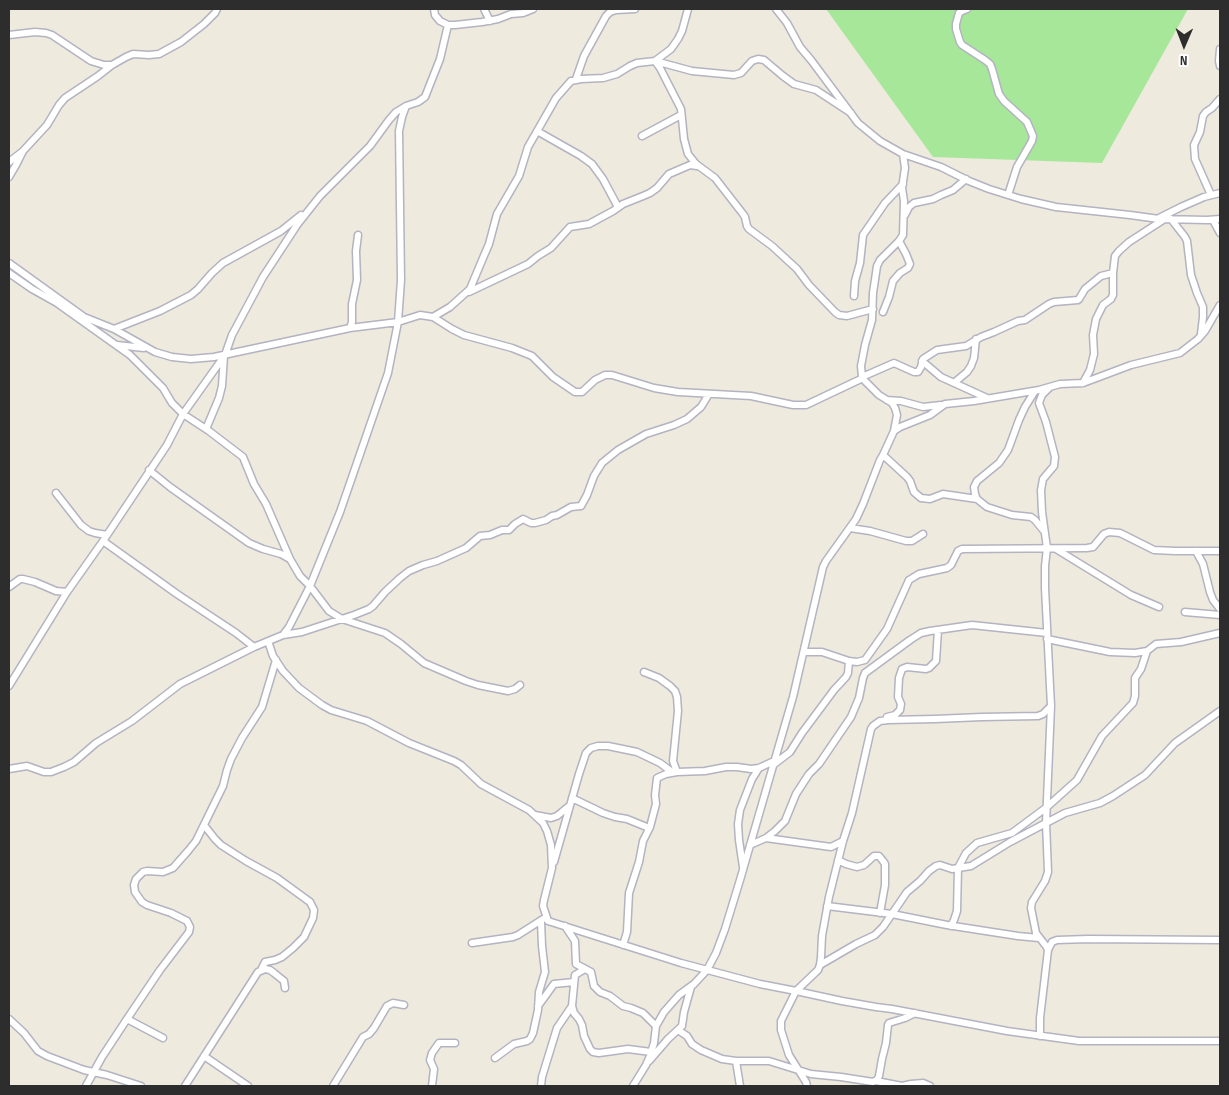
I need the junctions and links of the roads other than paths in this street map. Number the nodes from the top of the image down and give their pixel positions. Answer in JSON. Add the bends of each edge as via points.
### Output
{"nodes":[{"id":1,"x":218,"y":9,"type":"edge"},
{"id":2,"x":434,"y":9,"type":"edge"},
{"id":3,"x":484,"y":9,"type":"edge"},
{"id":4,"x":533,"y":9,"type":"edge"},
{"id":5,"x":635,"y":9,"type":"edge"},
{"id":6,"x":688,"y":9,"type":"edge"},
{"id":7,"x":776,"y":9,"type":"edge"},
{"id":8,"x":967,"y":9,"type":"edge"},
{"id":9,"x":490,"y":20,"type":"junction"},
{"id":10,"x":448,"y":25,"type":"junction"},
{"id":11,"x":9,"y":36,"type":"edge"},
{"id":12,"x":1220,"y":49,"type":"edge"},
{"id":13,"x":655,"y":62,"type":"junction"},
{"id":14,"x":112,"y":65,"type":"junction"},
{"id":15,"x":1220,"y":66,"type":"edge"},
{"id":16,"x":576,"y":79,"type":"junction"},
{"id":17,"x":1220,"y":99,"type":"edge"},
{"id":18,"x":406,"y":106,"type":"junction"},
{"id":19,"x":851,"y":113,"type":"junction"},
{"id":20,"x":682,"y":115,"type":"junction"},
{"id":21,"x":537,"y":131,"type":"junction"},
{"id":22,"x":642,"y":136,"type":"dead end"},
{"id":23,"x":23,"y":151,"type":"junction"},
{"id":24,"x":903,"y":154,"type":"junction"},
{"id":25,"x":9,"y":162,"type":"edge"},
{"id":26,"x":698,"y":166,"type":"junction"},
{"id":27,"x":9,"y":177,"type":"edge"},
{"id":28,"x":966,"y":179,"type":"junction"},
{"id":29,"x":903,"y":184,"type":"junction"},
{"id":30,"x":1220,"y":193,"type":"edge"},
{"id":31,"x":1008,"y":195,"type":"junction"},
{"id":32,"x":1211,"y":195,"type":"junction"},
{"id":33,"x":618,"y":207,"type":"junction"},
{"id":34,"x":309,"y":209,"type":"junction"},
{"id":35,"x":903,"y":218,"type":"junction"},
{"id":36,"x":1165,"y":219,"type":"junction"},
{"id":37,"x":1217,"y":219,"type":"edge"},
{"id":38,"x":1220,"y":233,"type":"edge"},
{"id":39,"x":358,"y":235,"type":"dead end"},
{"id":40,"x":899,"y":241,"type":"junction"},
{"id":41,"x":9,"y":263,"type":"edge"},
{"id":42,"x":9,"y":273,"type":"edge"},
{"id":43,"x":1113,"y":273,"type":"junction"},
{"id":44,"x":469,"y":292,"type":"junction"},
{"id":45,"x":854,"y":296,"type":"dead end"},
{"id":46,"x":1220,"y":305,"type":"edge"},
{"id":47,"x":450,"y":307,"type":"junction"},
{"id":48,"x":873,"y":309,"type":"junction"},
{"id":49,"x":883,"y":312,"type":"dead end"},
{"id":50,"x":433,"y":317,"type":"junction"},
{"id":51,"x":398,"y":322,"type":"junction"},
{"id":52,"x":442,"y":322,"type":"junction"},
{"id":53,"x":350,"y":328,"type":"junction"},
{"id":54,"x":114,"y":329,"type":"junction"},
{"id":55,"x":1201,"y":335,"type":"junction"},
{"id":56,"x":976,"y":339,"type":"junction"},
{"id":57,"x":117,"y":345,"type":"junction"},
{"id":58,"x":148,"y":348,"type":"junction"},
{"id":59,"x":224,"y":355,"type":"junction"},
{"id":60,"x":922,"y":362,"type":"junction"},
{"id":61,"x":863,"y":377,"type":"junction"},
{"id":62,"x":955,"y":382,"type":"junction"},
{"id":63,"x":1083,"y":383,"type":"junction"},
{"id":64,"x":1049,"y":388,"type":"junction"},
{"id":65,"x":1035,"y":391,"type":"junction"},
{"id":66,"x":709,"y":394,"type":"junction"},
{"id":67,"x":988,"y":398,"type":"junction"},
{"id":68,"x":886,"y":399,"type":"junction"},
{"id":69,"x":942,"y":405,"type":"junction"},
{"id":70,"x":183,"y":414,"type":"junction"},
{"id":71,"x":206,"y":429,"type":"junction"},
{"id":72,"x":894,"y":431,"type":"junction"},
{"id":73,"x":883,"y":456,"type":"junction"},
{"id":74,"x":149,"y":470,"type":"junction"},
{"id":75,"x":56,"y":493,"type":"dead end"},
{"id":76,"x":977,"y":499,"type":"junction"},
{"id":77,"x":850,"y":528,"type":"junction"},
{"id":78,"x":1045,"y":532,"type":"junction"},
{"id":79,"x":923,"y":534,"type":"dead end"},
{"id":80,"x":105,"y":538,"type":"junction"},
{"id":81,"x":1047,"y":548,"type":"junction"},
{"id":82,"x":1055,"y":548,"type":"junction"},
{"id":83,"x":1196,"y":551,"type":"junction"},
{"id":84,"x":1220,"y":551,"type":"edge"},
{"id":85,"x":290,"y":559,"type":"junction"},
{"id":86,"x":310,"y":586,"type":"junction"},
{"id":87,"x":9,"y":587,"type":"edge"},
{"id":88,"x":67,"y":592,"type":"junction"},
{"id":89,"x":1159,"y":607,"type":"dead end"},
{"id":90,"x":1220,"y":610,"type":"edge"},
{"id":91,"x":1185,"y":612,"type":"dead end"},
{"id":92,"x":1220,"y":615,"type":"edge"},
{"id":93,"x":342,"y":619,"type":"junction"},
{"id":94,"x":938,"y":630,"type":"junction"},
{"id":95,"x":1220,"y":633,"type":"edge"},
{"id":96,"x":283,"y":635,"type":"junction"},
{"id":97,"x":1047,"y":636,"type":"junction"},
{"id":98,"x":268,"y":641,"type":"junction"},
{"id":99,"x":254,"y":647,"type":"junction"},
{"id":100,"x":1147,"y":650,"type":"junction"},
{"id":101,"x":804,"y":652,"type":"junction"},
{"id":102,"x":276,"y":660,"type":"junction"},
{"id":103,"x":849,"y":661,"type":"junction"},
{"id":104,"x":644,"y":672,"type":"dead end"},
{"id":105,"x":520,"y":685,"type":"dead end"},
{"id":106,"x":9,"y":686,"type":"edge"},
{"id":107,"x":1051,"y":706,"type":"junction"},
{"id":108,"x":1220,"y":711,"type":"edge"},
{"id":109,"x":871,"y":732,"type":"junction"},
{"id":110,"x":774,"y":763,"type":"junction"},
{"id":111,"x":758,"y":768,"type":"junction"},
{"id":112,"x":9,"y":769,"type":"edge"},
{"id":113,"x":674,"y":772,"type":"junction"},
{"id":114,"x":572,"y":798,"type":"junction"},
{"id":115,"x":569,"y":806,"type":"junction"},
{"id":116,"x":1047,"y":808,"type":"junction"},
{"id":117,"x":534,"y":815,"type":"junction"},
{"id":118,"x":1046,"y":823,"type":"junction"},
{"id":119,"x":204,"y":825,"type":"junction"},
{"id":120,"x":649,"y":828,"type":"junction"},
{"id":121,"x":766,"y":838,"type":"junction"},
{"id":122,"x":843,"y":841,"type":"junction"},
{"id":123,"x":750,"y":845,"type":"junction"},
{"id":124,"x":838,"y":860,"type":"junction"},
{"id":125,"x":552,"y":868,"type":"junction"},
{"id":126,"x":958,"y":868,"type":"junction"},
{"id":127,"x":743,"y":871,"type":"junction"},
{"id":128,"x":827,"y":906,"type":"junction"},
{"id":129,"x":880,"y":913,"type":"junction"},
{"id":130,"x":892,"y":914,"type":"junction"},
{"id":131,"x":544,"y":919,"type":"junction"},
{"id":132,"x":565,"y":926,"type":"junction"},
{"id":133,"x":951,"y":926,"type":"junction"},
{"id":134,"x":1039,"y":938,"type":"junction"},
{"id":135,"x":1220,"y":940,"type":"edge"},
{"id":136,"x":472,"y":942,"type":"dead end"},
{"id":137,"x":623,"y":945,"type":"junction"},
{"id":138,"x":1048,"y":950,"type":"junction"},
{"id":139,"x":820,"y":965,"type":"junction"},
{"id":140,"x":585,"y":969,"type":"junction"},
{"id":141,"x":261,"y":970,"type":"junction"},
{"id":142,"x":707,"y":970,"type":"junction"},
{"id":143,"x":574,"y":982,"type":"junction"},
{"id":144,"x":691,"y":986,"type":"junction"},
{"id":145,"x":285,"y":988,"type":"dead end"},
{"id":146,"x":796,"y":991,"type":"junction"},
{"id":147,"x":404,"y":1005,"type":"dead end"},
{"id":148,"x":538,"y":1006,"type":"junction"},
{"id":149,"x":572,"y":1006,"type":"junction"},
{"id":150,"x":915,"y":1013,"type":"junction"},
{"id":151,"x":127,"y":1018,"type":"junction"},
{"id":152,"x":9,"y":1019,"type":"edge"},
{"id":153,"x":656,"y":1026,"type":"junction"},
{"id":154,"x":678,"y":1030,"type":"junction"},
{"id":155,"x":1040,"y":1036,"type":"junction"},
{"id":156,"x":162,"y":1038,"type":"dead end"},
{"id":157,"x":1220,"y":1040,"type":"edge"},
{"id":158,"x":455,"y":1043,"type":"dead end"},
{"id":159,"x":651,"y":1052,"type":"junction"},
{"id":160,"x":204,"y":1056,"type":"junction"},
{"id":161,"x":495,"y":1058,"type":"dead end"},
{"id":162,"x":736,"y":1061,"type":"junction"},
{"id":163,"x":646,"y":1065,"type":"junction"},
{"id":164,"x":797,"y":1070,"type":"junction"},
{"id":165,"x":93,"y":1072,"type":"junction"},
{"id":166,"x":876,"y":1081,"type":"junction"},
{"id":167,"x":86,"y":1086,"type":"edge"},
{"id":168,"x":141,"y":1086,"type":"edge"},
{"id":169,"x":185,"y":1086,"type":"edge"},
{"id":170,"x":248,"y":1086,"type":"edge"},
{"id":171,"x":333,"y":1086,"type":"edge"},
{"id":172,"x":433,"y":1086,"type":"edge"},
{"id":173,"x":541,"y":1086,"type":"edge"},
{"id":174,"x":633,"y":1086,"type":"edge"},
{"id":175,"x":740,"y":1086,"type":"edge"},
{"id":176,"x":807,"y":1086,"type":"edge"},
{"id":177,"x":930,"y":1086,"type":"edge"}],
"edges":[{"from":1,"to":14,"type":"street","via":[[194,33],[168,49],[154,55],[126,56]]},
{"from":2,"to":10,"type":"street","via":[[440,21]]},
{"from":3,"to":9,"type":"street"},
{"from":4,"to":9,"type":"street"},
{"from":5,"to":16,"type":"street","via":[[616,10],[606,16],[584,56]]},
{"from":6,"to":13,"type":"street","via":[[678,39]]},
{"from":7,"to":19,"type":"street","via":[[800,47]]},
{"from":8,"to":31,"type":"street","via":[[959,14],[956,24],[960,42],[990,64],[999,94],[1027,122],[1033,136],[1017,166]]},
{"from":9,"to":10,"type":"street"},
{"from":10,"to":18,"type":"street","via":[[425,97]]},
{"from":11,"to":14,"type":"street","via":[[46,33],[92,61]]},
{"from":12,"to":15,"type":"street"},
{"from":13,"to":16,"type":"street","via":[[637,63],[602,78]]},
{"from":13,"to":19,"type":"street","via":[[692,71],[734,75],[741,73],[752,61],[762,60],[790,81],[816,90]]},
{"from":13,"to":20,"type":"street"},
{"from":14,"to":23,"type":"street","via":[[66,98]]},
{"from":16,"to":21,"type":"street","via":[[556,98]]},
{"from":17,"to":32,"type":"street","via":[[1203,116],[1194,146],[1195,159]]},
{"from":18,"to":34,"type":"street","via":[[396,112],[370,146]]},
{"from":18,"to":51,"type":"street","via":[[399,131],[402,280]]},
{"from":19,"to":24,"type":"street","via":[[880,141]]},
{"from":20,"to":22,"type":"street"},
{"from":20,"to":26,"type":"street","via":[[688,154]]},
{"from":21,"to":33,"type":"street","via":[[592,164]]},
{"from":21,"to":44,"type":"street","via":[[517,179],[497,214],[489,244]]},
{"from":23,"to":25,"type":"street"},
{"from":23,"to":27,"type":"street"},
{"from":24,"to":28,"type":"street"},
{"from":24,"to":29,"type":"street"},
{"from":26,"to":33,"type":"street","via":[[690,165],[670,174],[657,188]]},
{"from":26,"to":48,"type":"street","via":[[715,178],[745,217],[749,229],[796,269],[835,312],[847,316]]},
{"from":28,"to":31,"type":"street"},
{"from":28,"to":35,"type":"street","via":[[941,196],[909,206]]},
{"from":29,"to":35,"type":"street"},
{"from":29,"to":45,"type":"street","via":[[885,203],[864,235]]},
{"from":30,"to":32,"type":"street"},
{"from":31,"to":36,"type":"street","via":[[1056,207]]},
{"from":32,"to":36,"type":"street","via":[[1181,207]]},
{"from":33,"to":44,"type":"street","via":[[589,224],[570,227],[551,248],[531,262]]},
{"from":34,"to":54,"type":"street","via":[[276,234],[223,263],[191,295]]},
{"from":34,"to":59,"type":"street","via":[[264,277]]},
{"from":35,"to":40,"type":"street"},
{"from":36,"to":37,"type":"street"},
{"from":36,"to":43,"type":"street","via":[[1119,250]]},
{"from":36,"to":55,"type":"street","via":[[1187,241],[1191,275],[1203,307]]},
{"from":37,"to":38,"type":"street"},
{"from":39,"to":53,"type":"street","via":[[357,280]]},
{"from":40,"to":48,"type":"street","via":[[877,266]]},
{"from":40,"to":49,"type":"street","via":[[910,264],[892,281]]},
{"from":41,"to":54,"type":"street","via":[[80,314]]},
{"from":42,"to":57,"type":"street"},
{"from":43,"to":56,"type":"street","via":[[1102,276],[1085,289],[1078,300],[1054,302],[1025,320]]},
{"from":43,"to":63,"type":"street","via":[[1113,295],[1096,319],[1094,354]]},
{"from":44,"to":47,"type":"street"},
{"from":46,"to":55,"type":"street"},
{"from":47,"to":50,"type":"street"},
{"from":47,"to":52,"type":"street"},
{"from":48,"to":61,"type":"street","via":[[861,366]]},
{"from":50,"to":51,"type":"street","via":[[420,314]]},
{"from":50,"to":52,"type":"street"},
{"from":51,"to":53,"type":"street"},
{"from":51,"to":86,"type":"street","via":[[379,403]]},
{"from":52,"to":66,"type":"street","via":[[464,335],[532,356],[553,377],[575,392],[582,392],[604,375],[612,375],[654,388]]},
{"from":53,"to":59,"type":"street"},
{"from":54,"to":58,"type":"street"},
{"from":55,"to":63,"type":"street","via":[[1180,353],[1131,365]]},
{"from":56,"to":60,"type":"street","via":[[966,346],[937,350]]},
{"from":56,"to":62,"type":"street","via":[[972,366]]},
{"from":57,"to":58,"type":"street"},
{"from":57,"to":70,"type":"street","via":[[156,380]]},
{"from":58,"to":59,"type":"street","via":[[162,355],[192,359]]},
{"from":59,"to":70,"type":"street"},
{"from":59,"to":71,"type":"street","via":[[222,386]]},
{"from":60,"to":61,"type":"street","via":[[916,373],[894,363]]},
{"from":60,"to":62,"type":"street"},
{"from":61,"to":66,"type":"street","via":[[806,405],[751,396]]},
{"from":61,"to":68,"type":"street"},
{"from":62,"to":67,"type":"street"},
{"from":63,"to":64,"type":"street"},
{"from":64,"to":65,"type":"street"},
{"from":64,"to":78,"type":"street","via":[[1039,404],[1055,457],[1054,466],[1041,485]]},
{"from":65,"to":67,"type":"street"},
{"from":65,"to":76,"type":"street","via":[[1000,463],[976,483]]},
{"from":66,"to":93,"type":"street","via":[[687,419],[646,434],[602,463],[581,506],[534,523],[523,519],[509,530],[480,536],[466,548],[409,572],[372,607]]},
{"from":67,"to":69,"type":"street"},
{"from":68,"to":69,"type":"street","via":[[923,407]]},
{"from":68,"to":72,"type":"street","via":[[892,403],[897,415]]},
{"from":69,"to":72,"type":"street","via":[[930,415]]},
{"from":70,"to":71,"type":"street"},
{"from":70,"to":74,"type":"street"},
{"from":71,"to":85,"type":"street","via":[[242,457]]},
{"from":72,"to":73,"type":"street"},
{"from":73,"to":76,"type":"street","via":[[907,477],[914,492],[922,498],[943,494]]},
{"from":73,"to":77,"type":"street"},
{"from":74,"to":80,"type":"street"},
{"from":74,"to":85,"type":"street","via":[[249,543]]},
{"from":75,"to":80,"type":"street","via":[[81,525]]},
{"from":76,"to":78,"type":"street","via":[[1012,516],[1032,517]]},
{"from":77,"to":79,"type":"street","via":[[906,541]]},
{"from":77,"to":101,"type":"street","via":[[823,567]]},
{"from":78,"to":81,"type":"street"},
{"from":80,"to":88,"type":"street"},
{"from":80,"to":99,"type":"street","via":[[177,594]]},
{"from":81,"to":82,"type":"street"},
{"from":81,"to":97,"type":"street"},
{"from":81,"to":103,"type":"street","via":[[967,548],[958,551],[947,568],[919,574],[909,580],[888,629],[868,656],[860,662]]},
{"from":82,"to":83,"type":"street","via":[[1090,548],[1109,532],[1120,533],[1154,550]]},
{"from":82,"to":89,"type":"street","via":[[1131,594]]},
{"from":83,"to":84,"type":"street"},
{"from":83,"to":90,"type":"street","via":[[1213,600]]},
{"from":85,"to":86,"type":"street"},
{"from":86,"to":93,"type":"street","via":[[328,610]]},
{"from":86,"to":96,"type":"street"},
{"from":87,"to":88,"type":"street","via":[[24,579]]},
{"from":88,"to":106,"type":"street"},
{"from":91,"to":92,"type":"street"},
{"from":93,"to":96,"type":"street"},
{"from":93,"to":105,"type":"street","via":[[385,633],[424,663],[466,681],[508,691]]},
{"from":94,"to":97,"type":"street","via":[[972,625]]},
{"from":94,"to":109,"type":"street","via":[[936,661],[926,669],[902,669],[898,697],[900,710],[895,715],[875,720]]},
{"from":94,"to":121,"type":"street","via":[[920,633],[865,673],[851,717],[819,764],[808,774],[784,821]]},
{"from":95,"to":100,"type":"street","via":[[1156,644]]},
{"from":96,"to":98,"type":"street"},
{"from":97,"to":100,"type":"street","via":[[1110,652]]},
{"from":97,"to":107,"type":"street"},
{"from":98,"to":99,"type":"street"},
{"from":98,"to":102,"type":"street"},
{"from":99,"to":112,"type":"street","via":[[180,684],[64,767],[51,772],[27,766]]},
{"from":100,"to":116,"type":"street","via":[[1135,678],[1132,703],[1102,736],[1077,780]]},
{"from":101,"to":103,"type":"street","via":[[822,652]]},
{"from":101,"to":110,"type":"street"},
{"from":102,"to":117,"type":"street","via":[[299,688],[322,705],[367,721],[452,760],[485,787]]},
{"from":102,"to":119,"type":"street","via":[[262,707],[231,759],[223,786]]},
{"from":103,"to":110,"type":"street","via":[[846,677],[790,752]]},
{"from":104,"to":113,"type":"street","via":[[659,678],[675,691],[678,711]]},
{"from":107,"to":109,"type":"street","via":[[1038,716],[880,721]]},
{"from":107,"to":116,"type":"street"},
{"from":108,"to":118,"type":"street","via":[[1175,743],[1145,775],[1113,796]]},
{"from":109,"to":122,"type":"street"},
{"from":110,"to":111,"type":"street"},
{"from":110,"to":123,"type":"street"},
{"from":111,"to":113,"type":"street"},
{"from":111,"to":127,"type":"street","via":[[740,810],[738,824]]},
{"from":113,"to":114,"type":"street","via":[[637,752],[598,746],[586,753]]},
{"from":113,"to":120,"type":"street","via":[[656,779],[656,804]]},
{"from":114,"to":115,"type":"street"},
{"from":114,"to":120,"type":"street","via":[[603,813]]},
{"from":115,"to":117,"type":"street","via":[[551,818]]},
{"from":115,"to":125,"type":"street"},
{"from":116,"to":118,"type":"street"},
{"from":116,"to":126,"type":"street","via":[[1012,833],[974,844]]},
{"from":117,"to":125,"type":"street","via":[[550,838]]},
{"from":118,"to":126,"type":"street","via":[[976,864]]},
{"from":118,"to":134,"type":"street","via":[[1048,872],[1031,905]]},
{"from":119,"to":141,"type":"street","via":[[221,844],[277,878],[312,906],[313,918],[304,938],[282,958],[265,962]]},
{"from":119,"to":151,"type":"street","via":[[193,845],[173,868],[166,872],[143,872],[134,882],[135,892],[142,902],[183,918],[190,927]]},
{"from":120,"to":137,"type":"street","via":[[642,842],[629,892],[627,932]]},
{"from":121,"to":122,"type":"street","via":[[830,848]]},
{"from":121,"to":123,"type":"street"},
{"from":122,"to":124,"type":"street"},
{"from":123,"to":127,"type":"street"},
{"from":124,"to":128,"type":"street"},
{"from":124,"to":129,"type":"street","via":[[857,867],[874,856],[883,861],[885,885]]},
{"from":125,"to":131,"type":"street","via":[[543,906]]},
{"from":126,"to":130,"type":"street","via":[[936,866],[907,892]]},
{"from":126,"to":133,"type":"street","via":[[956,911]]},
{"from":127,"to":142,"type":"street","via":[[725,929]]},
{"from":128,"to":129,"type":"street"},
{"from":128,"to":139,"type":"street"},
{"from":129,"to":130,"type":"street"},
{"from":130,"to":133,"type":"street"},
{"from":130,"to":139,"type":"street","via":[[875,935]]},
{"from":131,"to":132,"type":"street"},
{"from":131,"to":136,"type":"street","via":[[514,937]]},
{"from":131,"to":148,"type":"street","via":[[542,946],[545,972]]},
{"from":132,"to":137,"type":"street"},
{"from":132,"to":140,"type":"street","via":[[575,941],[576,963]]},
{"from":133,"to":134,"type":"street"},
{"from":134,"to":138,"type":"street"},
{"from":135,"to":138,"type":"street","via":[[1088,938],[1053,941]]},
{"from":137,"to":142,"type":"street"},
{"from":138,"to":155,"type":"street"},
{"from":139,"to":146,"type":"street"},
{"from":140,"to":143,"type":"street","via":[[575,975]]},
{"from":140,"to":153,"type":"street","via":[[591,972],[593,985],[600,992],[643,1013]]},
{"from":141,"to":145,"type":"street","via":[[274,973],[284,981]]},
{"from":141,"to":160,"type":"street"},
{"from":142,"to":144,"type":"street"},
{"from":142,"to":146,"type":"street"},
{"from":143,"to":148,"type":"street","via":[[554,984]]},
{"from":143,"to":149,"type":"street"},
{"from":144,"to":153,"type":"street","via":[[664,1012]]},
{"from":144,"to":154,"type":"street","via":[[683,1024]]},
{"from":146,"to":150,"type":"street"},
{"from":146,"to":164,"type":"street","via":[[780,1026]]},
{"from":147,"to":171,"type":"street","via":[[393,1003],[388,1006],[374,1028],[363,1037]]},
{"from":148,"to":161,"type":"street","via":[[530,1040],[514,1044]]},
{"from":149,"to":159,"type":"street","via":[[591,1050],[599,1053],[628,1049]]},
{"from":149,"to":173,"type":"street","via":[[557,1028]]},
{"from":150,"to":155,"type":"street"},
{"from":150,"to":166,"type":"street","via":[[888,1025]]},
{"from":151,"to":156,"type":"street"},
{"from":151,"to":165,"type":"street"},
{"from":152,"to":165,"type":"street","via":[[40,1052]]},
{"from":153,"to":159,"type":"street"},
{"from":154,"to":162,"type":"street","via":[[701,1050]]},
{"from":154,"to":163,"type":"street"},
{"from":155,"to":157,"type":"street","via":[[1105,1042]]},
{"from":158,"to":172,"type":"street","via":[[439,1043],[430,1056],[434,1069]]},
{"from":159,"to":163,"type":"street"},
{"from":160,"to":169,"type":"street"},
{"from":160,"to":170,"type":"street"},
{"from":162,"to":164,"type":"street","via":[[769,1061]]},
{"from":162,"to":175,"type":"street"},
{"from":163,"to":174,"type":"street"},
{"from":164,"to":166,"type":"street"},
{"from":164,"to":176,"type":"street"},
{"from":165,"to":167,"type":"street"},
{"from":165,"to":168,"type":"street"},
{"from":166,"to":177,"type":"street","via":[[902,1086],[923,1083]]}]}
